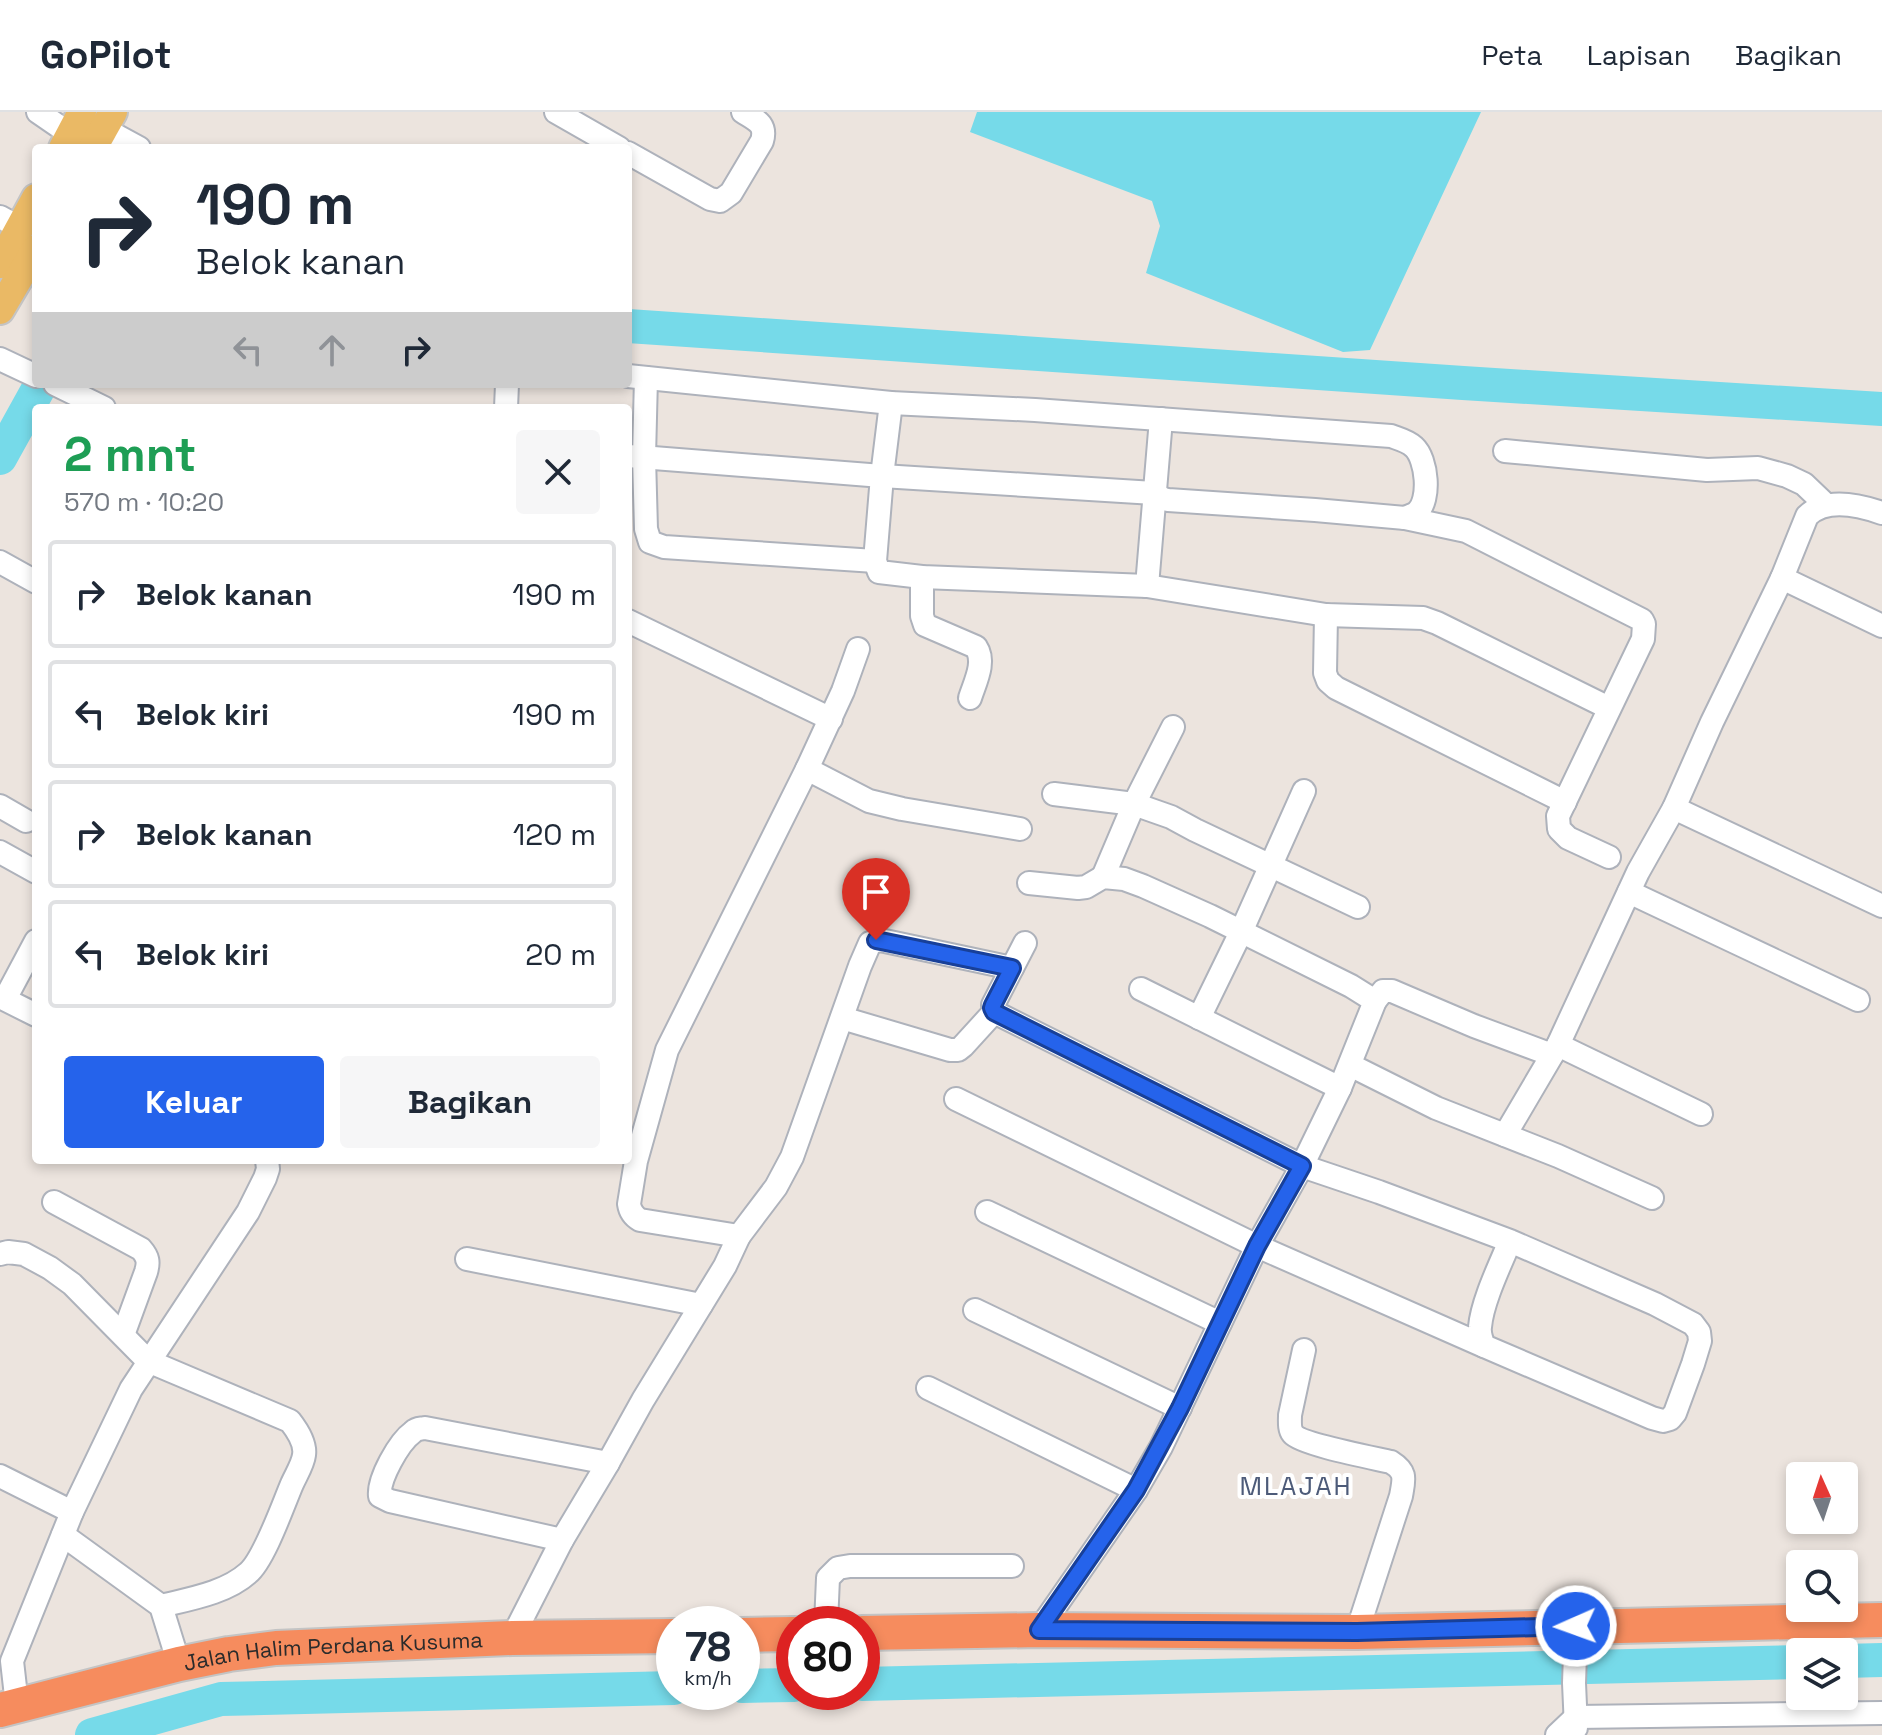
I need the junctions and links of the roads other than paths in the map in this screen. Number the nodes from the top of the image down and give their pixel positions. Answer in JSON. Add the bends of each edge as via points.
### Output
{"nodes":[{"id":1,"x":38,"y":112,"type":"edge"},
{"id":2,"x":556,"y":112,"type":"edge"},
{"id":3,"x":743,"y":112,"type":"edge"},
{"id":4,"x":88,"y":130,"type":"edge"},
{"id":5,"x":589,"y":141,"type":"edge"},
{"id":6,"x":128,"y":144,"type":"edge"},
{"id":7,"x":632,"y":155,"type":"edge"},
{"id":8,"x":22,"y":232,"type":"edge"},
{"id":9,"x":0,"y":310,"type":"edge"},
{"id":10,"x":0,"y":359,"type":"edge"},
{"id":11,"x":32,"y":374,"type":"edge"},
{"id":12,"x":637,"y":377,"type":"edge"},
{"id":13,"x":63,"y":388,"type":"edge"},
{"id":14,"x":891,"y":403,"type":"junction"},
{"id":15,"x":96,"y":404,"type":"edge"},
{"id":16,"x":1161,"y":419,"type":"junction"},
{"id":17,"x":1505,"y":451,"type":"dead end"},
{"id":18,"x":636,"y":457,"type":"edge"},
{"id":19,"x":882,"y":476,"type":"junction"},
{"id":20,"x":1154,"y":493,"type":"junction"},
{"id":21,"x":1826,"y":505,"type":"junction"},
{"id":22,"x":1882,"y":513,"type":"edge"},
{"id":23,"x":1405,"y":518,"type":"junction"},
{"id":24,"x":875,"y":561,"type":"junction"},
{"id":25,"x":0,"y":562,"type":"edge"},
{"id":26,"x":922,"y":577,"type":"junction"},
{"id":27,"x":1782,"y":578,"type":"junction"},
{"id":28,"x":32,"y":580,"type":"edge"},
{"id":29,"x":1147,"y":586,"type":"junction"},
{"id":30,"x":1326,"y":615,"type":"junction"},
{"id":31,"x":632,"y":623,"type":"edge"},
{"id":32,"x":1882,"y":626,"type":"edge"},
{"id":33,"x":858,"y":649,"type":"dead end"},
{"id":34,"x":970,"y":698,"type":"dead end"},
{"id":35,"x":1609,"y":708,"type":"junction"},
{"id":36,"x":831,"y":719,"type":"junction"},
{"id":37,"x":1173,"y":727,"type":"dead end"},
{"id":38,"x":807,"y":769,"type":"junction"},
{"id":39,"x":1304,"y":791,"type":"dead end"},
{"id":40,"x":1054,"y":794,"type":"dead end"},
{"id":41,"x":1565,"y":802,"type":"junction"},
{"id":42,"x":1134,"y":804,"type":"junction"},
{"id":43,"x":0,"y":806,"type":"edge"},
{"id":44,"x":1674,"y":808,"type":"junction"},
{"id":45,"x":26,"y":821,"type":"dead end"},
{"id":46,"x":1020,"y":829,"type":"dead end"},
{"id":47,"x":0,"y":852,"type":"edge"},
{"id":48,"x":1609,"y":857,"type":"dead end"},
{"id":49,"x":1270,"y":866,"type":"junction"},
{"id":50,"x":32,"y":870,"type":"edge"},
{"id":51,"x":1103,"y":877,"type":"junction"},
{"id":52,"x":1029,"y":883,"type":"dead end"},
{"id":53,"x":1629,"y":892,"type":"junction"},
{"id":54,"x":1882,"y":906,"type":"edge"},
{"id":55,"x":1358,"y":907,"type":"dead end"},
{"id":56,"x":1241,"y":932,"type":"junction"},
{"id":57,"x":1025,"y":943,"type":"dead end"},
{"id":58,"x":32,"y":948,"type":"edge"},
{"id":59,"x":1012,"y":968,"type":"junction"},
{"id":60,"x":1141,"y":989,"type":"dead end"},
{"id":61,"x":2,"y":998,"type":"edge"},
{"id":62,"x":1858,"y":1000,"type":"dead end"},
{"id":63,"x":1375,"y":1001,"type":"junction"},
{"id":64,"x":994,"y":1012,"type":"junction"},
{"id":65,"x":32,"y":1013,"type":"edge"},
{"id":66,"x":842,"y":1018,"type":"junction"},
{"id":67,"x":1199,"y":1018,"type":"junction"},
{"id":68,"x":1555,"y":1050,"type":"junction"},
{"id":69,"x":1350,"y":1065,"type":"junction"},
{"id":70,"x":1340,"y":1088,"type":"junction"},
{"id":71,"x":956,"y":1099,"type":"dead end"},
{"id":72,"x":1701,"y":1114,"type":"dead end"},
{"id":73,"x":1505,"y":1135,"type":"junction"},
{"id":74,"x":267,"y":1164,"type":"edge"},
{"id":75,"x":1302,"y":1166,"type":"junction"},
{"id":76,"x":1652,"y":1198,"type":"dead end"},
{"id":77,"x":54,"y":1202,"type":"dead end"},
{"id":78,"x":987,"y":1212,"type":"dead end"},
{"id":79,"x":739,"y":1236,"type":"junction"},
{"id":80,"x":1510,"y":1241,"type":"junction"},
{"id":81,"x":1257,"y":1246,"type":"junction"},
{"id":82,"x":0,"y":1254,"type":"edge"},
{"id":83,"x":467,"y":1259,"type":"dead end"},
{"id":84,"x":701,"y":1305,"type":"junction"},
{"id":85,"x":975,"y":1310,"type":"dead end"},
{"id":86,"x":1220,"y":1323,"type":"junction"},
{"id":87,"x":123,"y":1335,"type":"junction"},
{"id":88,"x":1484,"y":1346,"type":"junction"},
{"id":89,"x":1304,"y":1350,"type":"dead end"},
{"id":90,"x":148,"y":1361,"type":"junction"},
{"id":91,"x":928,"y":1388,"type":"dead end"},
{"id":92,"x":1180,"y":1408,"type":"junction"},
{"id":93,"x":608,"y":1463,"type":"junction"},
{"id":94,"x":0,"y":1476,"type":"edge"},
{"id":95,"x":1136,"y":1490,"type":"junction"},
{"id":96,"x":72,"y":1512,"type":"junction"},
{"id":97,"x":63,"y":1535,"type":"junction"},
{"id":98,"x":562,"y":1540,"type":"junction"},
{"id":99,"x":1012,"y":1566,"type":"dead end"},
{"id":100,"x":161,"y":1606,"type":"junction"},
{"id":101,"x":827,"y":1606,"type":"edge"},
{"id":102,"x":1882,"y":1620,"type":"edge"},
{"id":103,"x":1039,"y":1630,"type":"junction"},
{"id":104,"x":1357,"y":1632,"type":"junction"},
{"id":105,"x":880,"y":1633,"type":"edge"},
{"id":106,"x":656,"y":1636,"type":"edge"},
{"id":107,"x":1575,"y":1637,"type":"junction"},
{"id":108,"x":512,"y":1638,"type":"junction"},
{"id":109,"x":0,"y":1641,"type":"edge"},
{"id":110,"x":12,"y":1661,"type":"junction"},
{"id":111,"x":179,"y":1664,"type":"junction"},
{"id":112,"x":8,"y":1707,"type":"edge"},
{"id":113,"x":1882,"y":1713,"type":"edge"},
{"id":114,"x":1576,"y":1726,"type":"edge"},
{"id":115,"x":1557,"y":1735,"type":"edge"}],
"edges":[{"from":1,"to":4,"type":"street"},
{"from":2,"to":5,"type":"street"},
{"from":3,"to":7,"type":"street","via":[[761,124],[764,135],[724,200],[710,199]]},
{"from":4,"to":6,"type":"street"},
{"from":8,"to":9,"type":"main road"},
{"from":10,"to":11,"type":"street"},
{"from":12,"to":14,"type":"street"},
{"from":12,"to":18,"type":"street"},
{"from":13,"to":15,"type":"street"},
{"from":14,"to":16,"type":"street"},
{"from":14,"to":19,"type":"street"},
{"from":16,"to":20,"type":"street"},
{"from":16,"to":23,"type":"street","via":[[1404,440],[1419,453],[1425,484],[1424,501]]},
{"from":17,"to":21,"type":"street","via":[[1707,470],[1758,468],[1804,484]]},
{"from":18,"to":19,"type":"street"},
{"from":18,"to":24,"type":"street","via":[[650,542]]},
{"from":19,"to":20,"type":"street"},
{"from":19,"to":24,"type":"street"},
{"from":20,"to":23,"type":"street","via":[[1168,500]]},
{"from":20,"to":29,"type":"street"},
{"from":21,"to":22,"type":"street"},
{"from":21,"to":27,"type":"street","via":[[1807,516]]},
{"from":23,"to":35,"type":"street","via":[[1466,531],[1642,620],[1643,639]]},
{"from":24,"to":26,"type":"street","via":[[879,572]]},
{"from":25,"to":28,"type":"street"},
{"from":26,"to":29,"type":"street"},
{"from":26,"to":34,"type":"street","via":[[925,625],[979,651]]},
{"from":27,"to":32,"type":"street"},
{"from":27,"to":44,"type":"street"},
{"from":29,"to":30,"type":"street"},
{"from":30,"to":35,"type":"street","via":[[1423,618]]},
{"from":30,"to":41,"type":"street","via":[[1325,673],[1336,688]]},
{"from":31,"to":36,"type":"street"},
{"from":33,"to":36,"type":"street"},
{"from":35,"to":41,"type":"street"},
{"from":36,"to":38,"type":"street"},
{"from":37,"to":42,"type":"street"},
{"from":38,"to":46,"type":"street","via":[[869,801]]},
{"from":38,"to":79,"type":"street","via":[[667,1050],[629,1204],[640,1220]]},
{"from":39,"to":49,"type":"street"},
{"from":40,"to":42,"type":"street"},
{"from":41,"to":48,"type":"street","via":[[1558,816],[1562,833]]},
{"from":42,"to":49,"type":"street"},
{"from":42,"to":51,"type":"street"},
{"from":43,"to":45,"type":"street"},
{"from":44,"to":53,"type":"street"},
{"from":44,"to":54,"type":"street"},
{"from":47,"to":50,"type":"street"},
{"from":49,"to":55,"type":"street"},
{"from":49,"to":56,"type":"street"},
{"from":51,"to":52,"type":"street","via":[[1078,888]]},
{"from":51,"to":56,"type":"street","via":[[1143,886]]},
{"from":53,"to":62,"type":"street"},
{"from":53,"to":68,"type":"street"},
{"from":56,"to":63,"type":"street"},
{"from":56,"to":67,"type":"street"},
{"from":57,"to":59,"type":"street"},
{"from":58,"to":61,"type":"street"},
{"from":59,"to":64,"type":"street"},
{"from":59,"to":66,"type":"street","via":[[876,940],[868,946]]},
{"from":60,"to":67,"type":"street"},
{"from":61,"to":65,"type":"street"},
{"from":63,"to":68,"type":"street","via":[[1383,991],[1392,991],[1474,1026]]},
{"from":63,"to":69,"type":"street"},
{"from":64,"to":66,"type":"street","via":[[958,1050]]},
{"from":64,"to":75,"type":"street"},
{"from":66,"to":79,"type":"street","via":[[792,1157]]},
{"from":67,"to":70,"type":"street"},
{"from":68,"to":72,"type":"street"},
{"from":68,"to":73,"type":"street"},
{"from":69,"to":70,"type":"street"},
{"from":69,"to":73,"type":"street"},
{"from":70,"to":75,"type":"street"},
{"from":71,"to":81,"type":"street"},
{"from":73,"to":76,"type":"street"},
{"from":74,"to":90,"type":"street","via":[[248,1212]]},
{"from":75,"to":80,"type":"street"},
{"from":75,"to":81,"type":"street"},
{"from":77,"to":87,"type":"street","via":[[147,1256]]},
{"from":78,"to":86,"type":"street"},
{"from":79,"to":84,"type":"street"},
{"from":80,"to":88,"type":"street","via":[[1483,1313]]},
{"from":80,"to":88,"type":"street","via":[[1676,1314],[1693,1324],[1700,1341],[1675,1413],[1663,1421]]},
{"from":81,"to":86,"type":"street"},
{"from":81,"to":88,"type":"street"},
{"from":82,"to":87,"type":"street","via":[[24,1254],[50,1268]]},
{"from":83,"to":84,"type":"street"},
{"from":84,"to":93,"type":"street"},
{"from":85,"to":92,"type":"street"},
{"from":86,"to":92,"type":"street"},
{"from":87,"to":90,"type":"street"},
{"from":89,"to":104,"type":"street","via":[[1290,1415],[1293,1434],[1391,1462],[1404,1475]]},
{"from":90,"to":96,"type":"street"},
{"from":90,"to":100,"type":"street","via":[[290,1421],[301,1437],[304,1455],[249,1573],[207,1595]]},
{"from":91,"to":95,"type":"street"},
{"from":92,"to":95,"type":"street"},
{"from":93,"to":98,"type":"street"},
{"from":93,"to":98,"type":"street","via":[[420,1428],[403,1443],[379,1490],[390,1501]]},
{"from":94,"to":96,"type":"street"},
{"from":95,"to":103,"type":"street"},
{"from":96,"to":97,"type":"street"},
{"from":97,"to":100,"type":"street"},
{"from":97,"to":110,"type":"street"},
{"from":98,"to":108,"type":"street"},
{"from":99,"to":101,"type":"street","via":[[838,1568],[828,1578]]},
{"from":100,"to":111,"type":"street"},
{"from":102,"to":107,"type":"highway"},
{"from":103,"to":104,"type":"highway"},
{"from":103,"to":105,"type":"highway"},
{"from":104,"to":107,"type":"highway"},
{"from":106,"to":108,"type":"highway","name":"Jalan Halim Perdana Kusuma"},
{"from":107,"to":114,"type":"street"},
{"from":108,"to":111,"type":"highway","name":"Jalan Halim Perdana Kusuma","via":[[276,1648]]},
{"from":109,"to":110,"type":"street"},
{"from":110,"to":112,"type":"street"},
{"from":111,"to":112,"type":"highway","name":"Jalan Halim Perdana Kusuma"},
{"from":113,"to":114,"type":"street"},
{"from":114,"to":115,"type":"street"}]}
